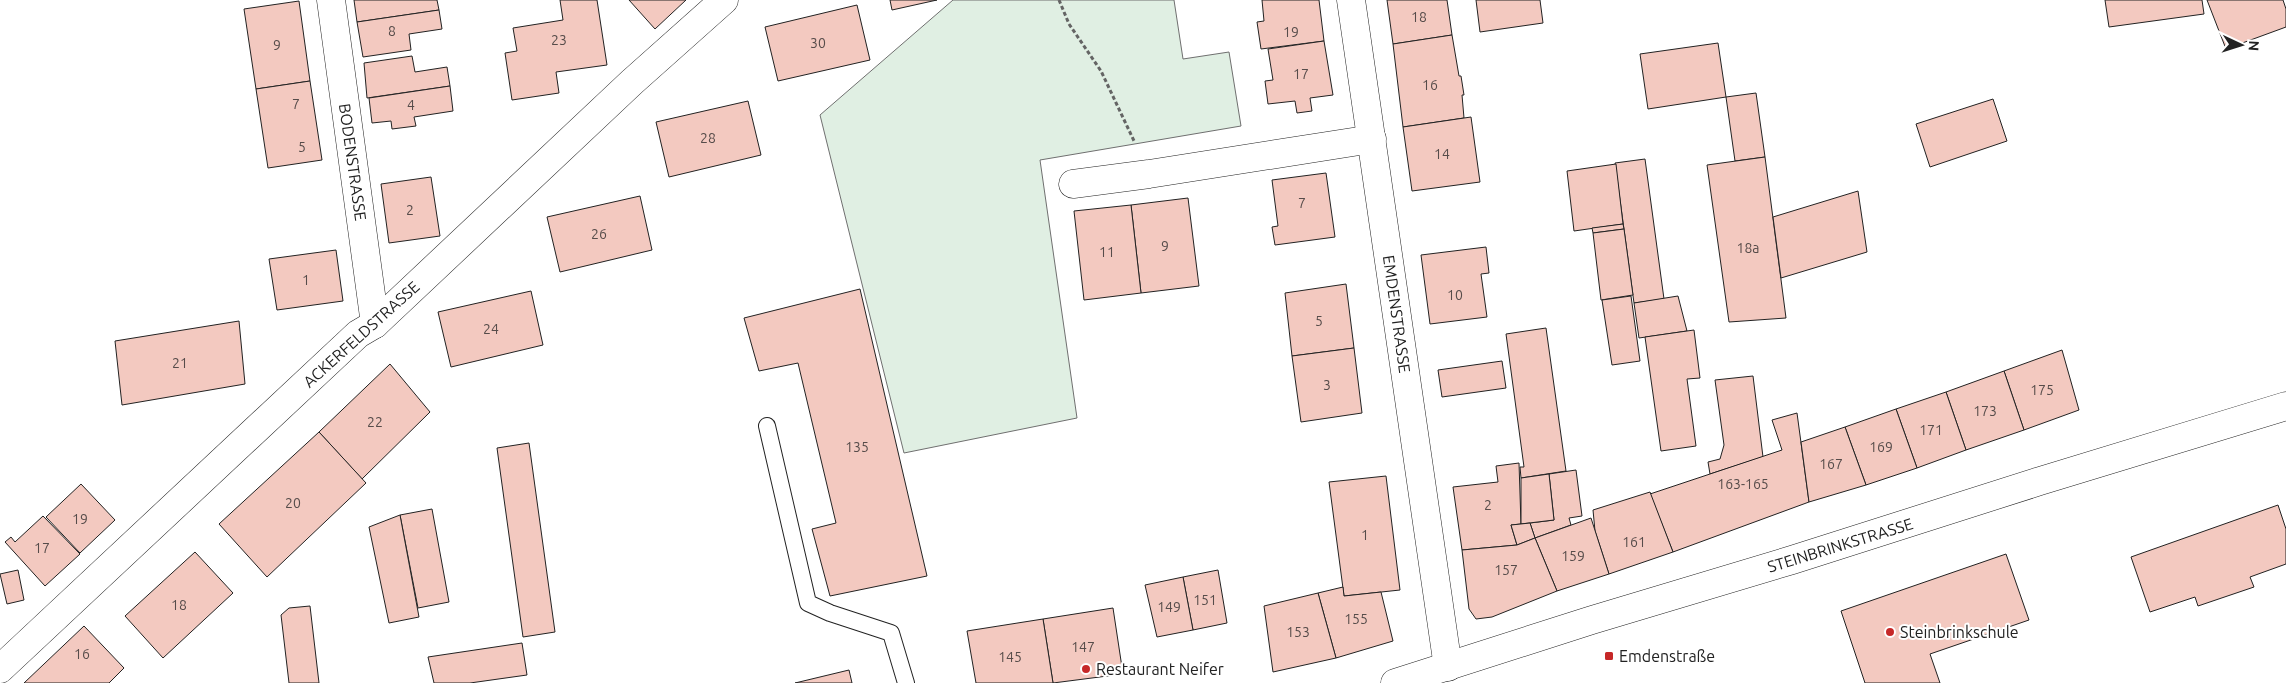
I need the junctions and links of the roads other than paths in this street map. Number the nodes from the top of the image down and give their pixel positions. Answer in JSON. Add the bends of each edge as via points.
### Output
{"nodes":[{"id":1,"x":330,"y":0,"type":"edge"},
{"id":2,"x":724,"y":0,"type":"edge"},
{"id":3,"x":1351,"y":0,"type":"edge"},
{"id":4,"x":1372,"y":139,"type":"junction"},
{"id":5,"x":1073,"y":184,"type":"dead end"},
{"id":6,"x":375,"y":324,"type":"junction"},
{"id":7,"x":2286,"y":406,"type":"edge"},
{"id":8,"x":767,"y":426,"type":"dead end"},
{"id":9,"x":1448,"y":667,"type":"junction"},
{"id":10,"x":0,"y":669,"type":"edge"},
{"id":11,"x":906,"y":683,"type":"edge"},
{"id":12,"x":1395,"y":683,"type":"edge"}],
"edges":[{"from":1,"to":6,"type":"street","name":"BODENSTRASSE"},
{"from":2,"to":6,"type":"street","name":"ACKERFELDSTRASSE"},
{"from":3,"to":4,"type":"street","name":"EMDENSTRASSE"},
{"from":4,"to":5,"type":"street"},
{"from":4,"to":9,"type":"street","name":"EMDENSTRASSE"},
{"from":6,"to":10,"type":"street","name":"ACKERFELDSTRASSE","via":[[350,341]]},
{"from":7,"to":9,"type":"street","name":"STEINBRINKSTRASSE"},
{"from":8,"to":11,"type":"lane","via":[[808,602],[830,613],[891,633]]},
{"from":9,"to":12,"type":"street","name":"STEINBRINKSTRASSE"}]}
